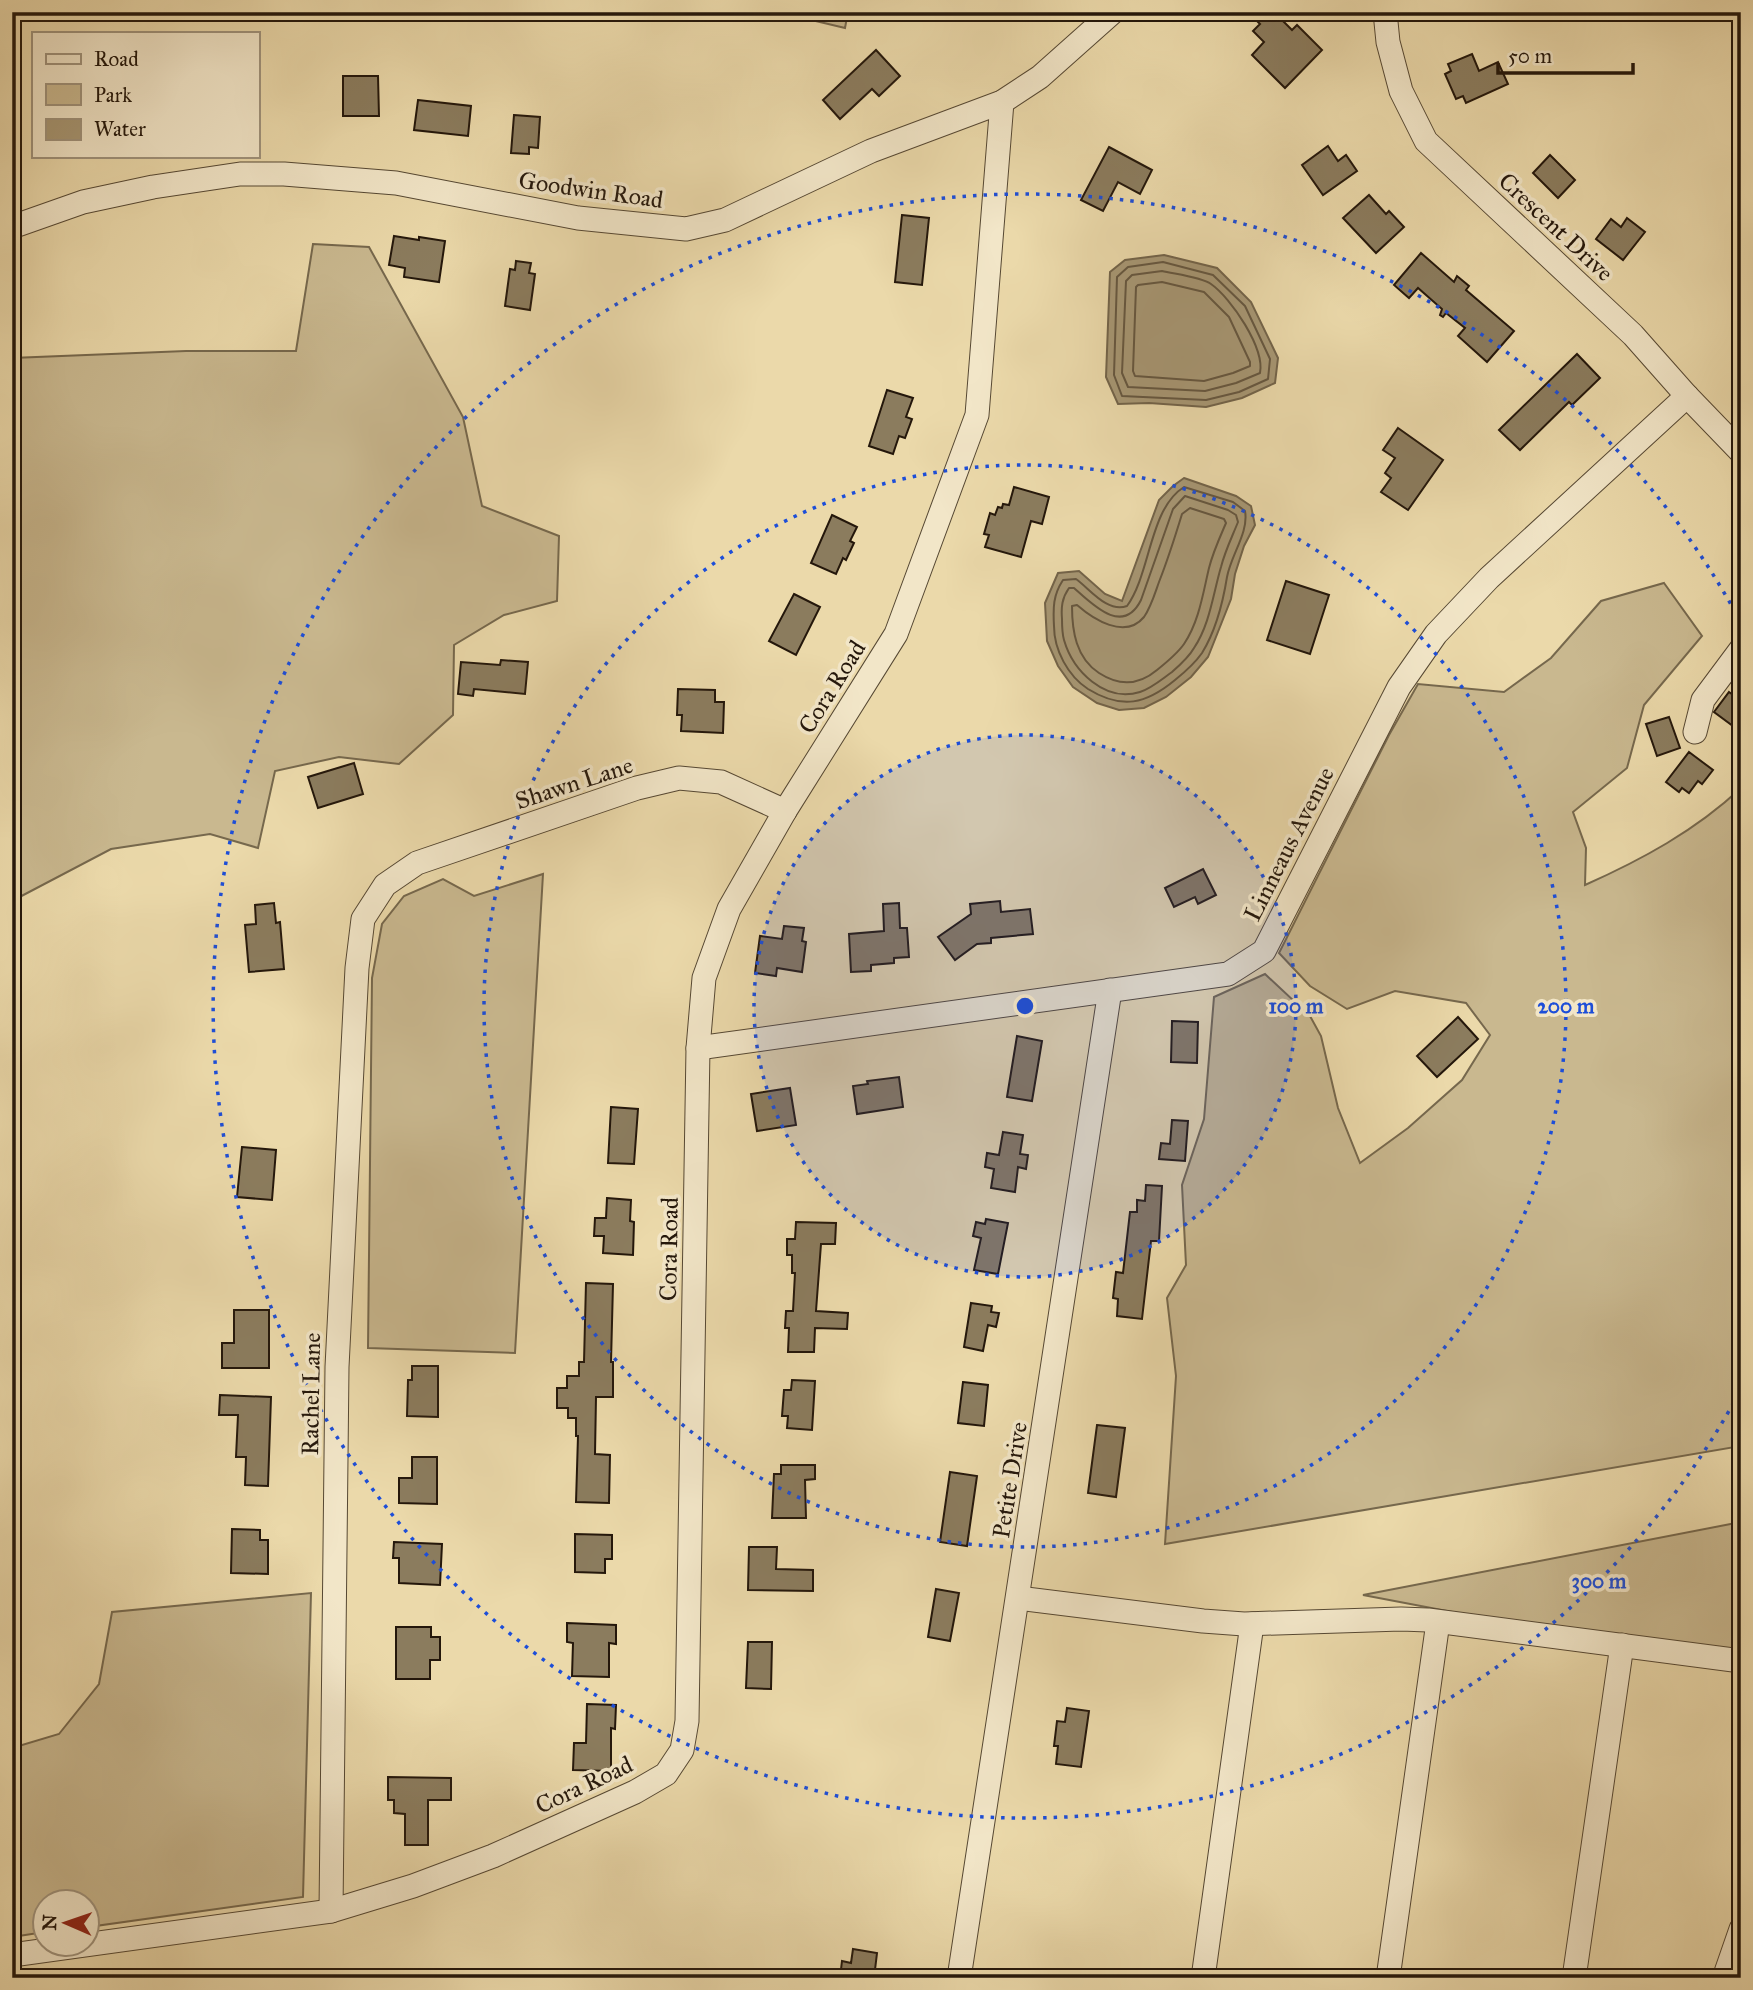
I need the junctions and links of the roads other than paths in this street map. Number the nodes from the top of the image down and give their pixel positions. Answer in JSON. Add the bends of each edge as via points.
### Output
{"nodes":[{"id":1,"x":1113,"y":12,"type":"edge"},
{"id":2,"x":1385,"y":12,"type":"edge"},
{"id":3,"x":1002,"y":102,"type":"junction"},
{"id":4,"x":12,"y":227,"type":"edge"},
{"id":5,"x":1687,"y":396,"type":"junction"},
{"id":6,"x":1741,"y":452,"type":"edge"},
{"id":7,"x":1741,"y":649,"type":"edge"},
{"id":8,"x":1695,"y":732,"type":"dead end"},
{"id":9,"x":785,"y":811,"type":"junction"},
{"id":10,"x":385,"y":885,"type":"joint"},
{"id":11,"x":1110,"y":990,"type":"junction"},
{"id":12,"x":698,"y":1048,"type":"junction"},
{"id":13,"x":1018,"y":1598,"type":"junction"},
{"id":14,"x":1438,"y":1622,"type":"junction"},
{"id":15,"x":1252,"y":1624,"type":"junction"},
{"id":16,"x":1622,"y":1645,"type":"junction"},
{"id":17,"x":1741,"y":1661,"type":"edge"},
{"id":18,"x":331,"y":1911,"type":"junction"},
{"id":19,"x":1741,"y":1929,"type":"edge"},
{"id":20,"x":12,"y":1955,"type":"edge"},
{"id":21,"x":959,"y":1978,"type":"edge"},
{"id":22,"x":1203,"y":1978,"type":"edge"},
{"id":23,"x":1388,"y":1978,"type":"edge"},
{"id":24,"x":1574,"y":1978,"type":"edge"},
{"id":25,"x":1724,"y":1978,"type":"edge"}],
"edges":[{"from":1,"to":3,"type":"street","name":"Goodwin Road","via":[[1040,78]]},
{"from":2,"to":5,"type":"street","name":"Crescent Drive","via":[[1401,91],[1426,141],[1633,335]]},
{"from":3,"to":4,"type":"street","name":"Goodwin Road","via":[[871,151],[725,220],[687,229],[578,218],[396,183],[262,174],[153,187],[83,202]]},
{"from":3,"to":9,"type":"street","name":"Cora Road","via":[[977,415],[896,634]]},
{"from":5,"to":6,"type":"street","name":"Crescent Drive"},
{"from":5,"to":11,"type":"street","name":"Linneaus Avenue","via":[[1489,578],[1436,634],[1399,687],[1264,951],[1228,974]]},
{"from":7,"to":8,"type":"street","via":[[1703,700]]},
{"from":9,"to":10,"type":"street","name":"Shawn Lane","via":[[721,782],[679,778],[417,863]]},
{"from":9,"to":12,"type":"street","name":"Cora Road","via":[[729,909],[704,978]]},
{"from":10,"to":18,"type":"street","name":"Rachel Lane","via":[[363,919],[357,968],[337,1367]]},
{"from":11,"to":12,"type":"street","name":"Linneaus Avenue"},
{"from":11,"to":13,"type":"street","name":"Petite Drive"},
{"from":12,"to":18,"type":"street","name":"Cora Road","via":[[688,1707],[682,1750],[666,1774],[635,1792],[493,1856]]},
{"from":13,"to":15,"type":"street"},
{"from":13,"to":21,"type":"street","name":"Petite Drive"},
{"from":14,"to":15,"type":"street"},
{"from":14,"to":16,"type":"street"},
{"from":14,"to":23,"type":"street"},
{"from":15,"to":22,"type":"street"},
{"from":16,"to":17,"type":"street"},
{"from":16,"to":24,"type":"street"},
{"from":18,"to":20,"type":"street","name":"Cora Road"},
{"from":19,"to":25,"type":"street"}]}
